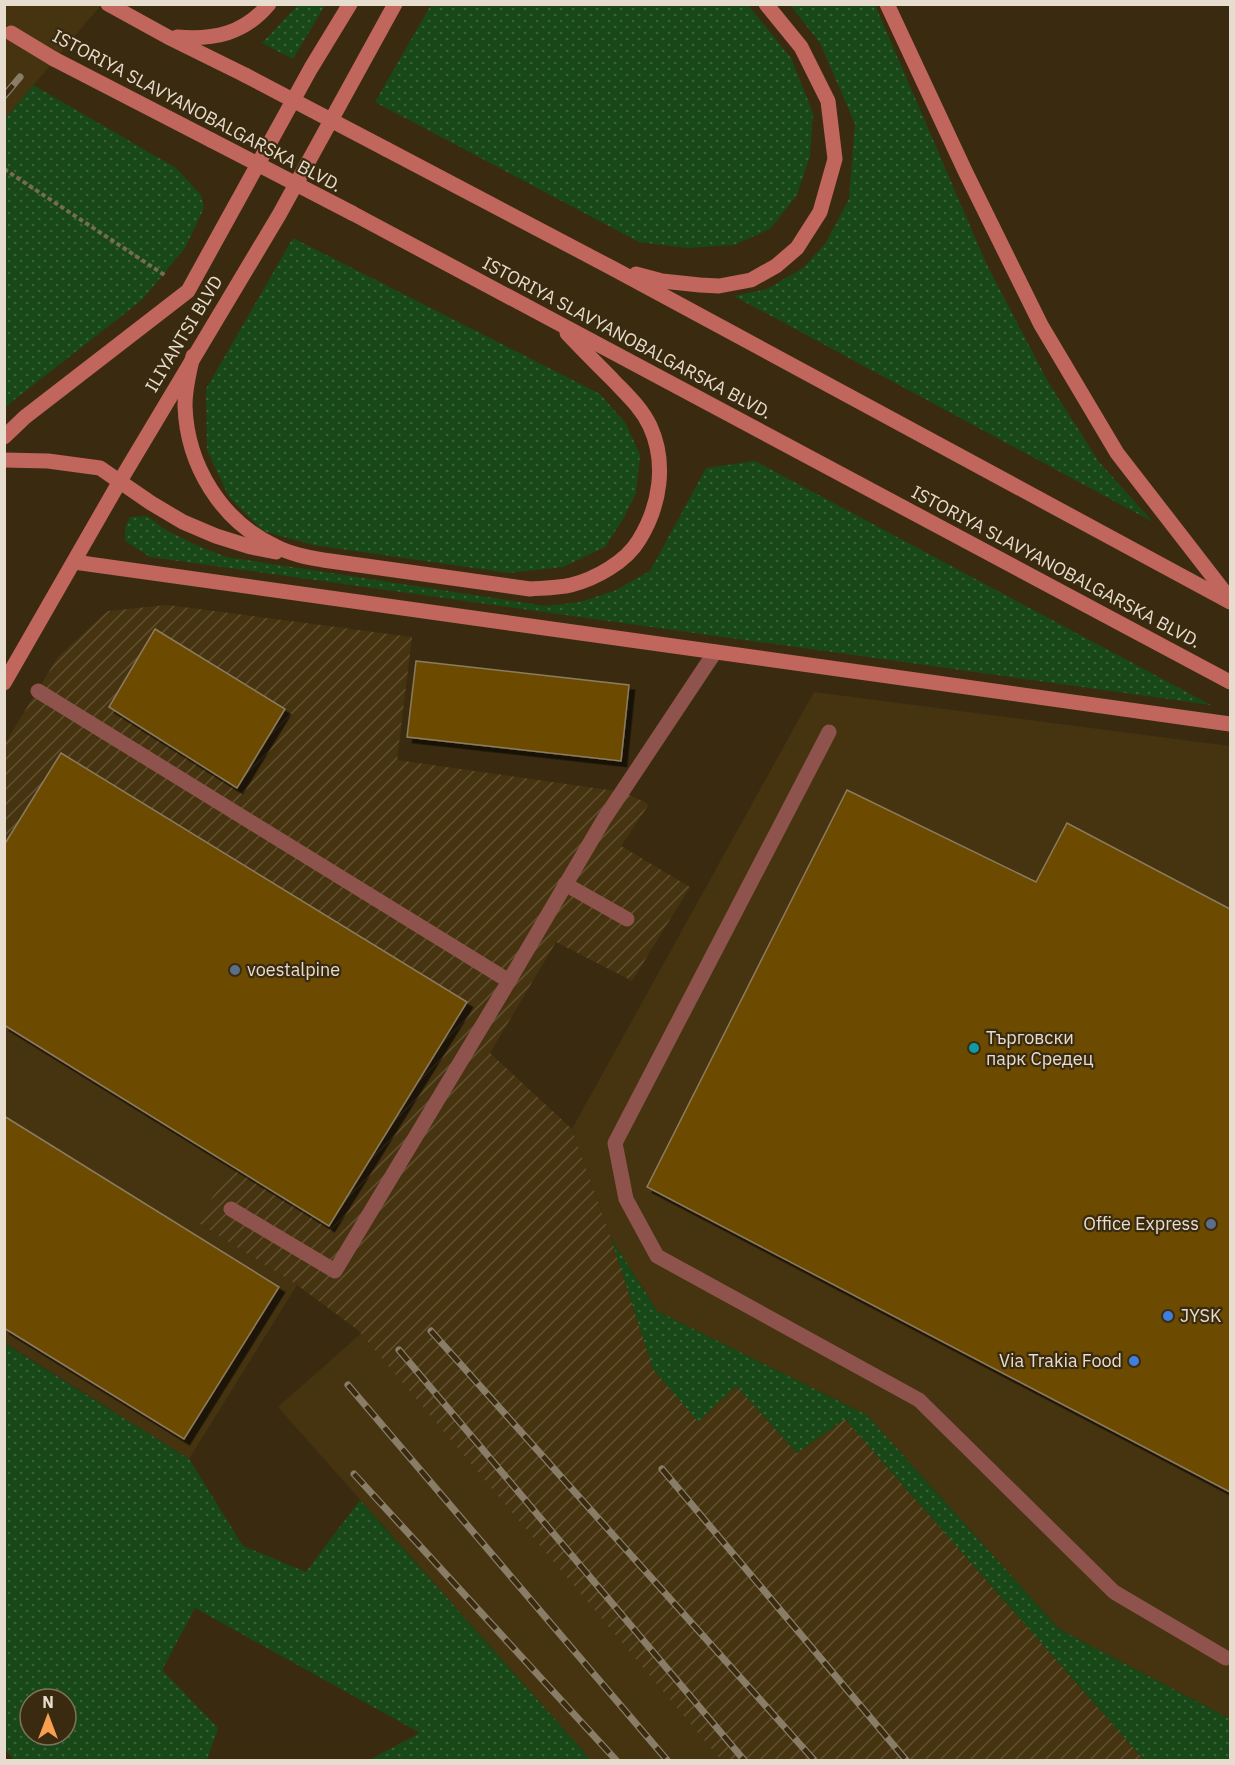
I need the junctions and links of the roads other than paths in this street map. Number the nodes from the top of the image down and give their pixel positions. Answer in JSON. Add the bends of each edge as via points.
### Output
{"nodes":[{"id":1,"x":108,"y":4,"type":"edge"},
{"id":2,"x":269,"y":4,"type":"edge"},
{"id":3,"x":350,"y":4,"type":"edge"},
{"id":4,"x":395,"y":4,"type":"edge"},
{"id":5,"x":766,"y":4,"type":"edge"},
{"id":6,"x":887,"y":4,"type":"edge"},
{"id":7,"x":4,"y":30,"type":"edge"},
{"id":8,"x":168,"y":37,"type":"junction"},
{"id":9,"x":615,"y":269,"type":"junction"},
{"id":10,"x":557,"y":322,"type":"junction"},
{"id":11,"x":193,"y":356,"type":"junction"},
{"id":12,"x":4,"y":437,"type":"edge"},
{"id":13,"x":4,"y":460,"type":"edge"},
{"id":14,"x":120,"y":481,"type":"junction"},
{"id":15,"x":323,"y":560,"type":"junction"},
{"id":16,"x":74,"y":562,"type":"junction"},
{"id":17,"x":1230,"y":601,"type":"edge"},
{"id":18,"x":715,"y":652,"type":"junction"},
{"id":19,"x":1230,"y":682,"type":"edge"},
{"id":20,"x":4,"y":683,"type":"edge"},
{"id":21,"x":38,"y":691,"type":"dead end"},
{"id":22,"x":1230,"y":724,"type":"edge"},
{"id":23,"x":829,"y":732,"type":"dead end"},
{"id":24,"x":565,"y":884,"type":"junction"},
{"id":25,"x":627,"y":919,"type":"dead end"},
{"id":26,"x":509,"y":981,"type":"junction"},
{"id":27,"x":231,"y":1209,"type":"dead end"},
{"id":28,"x":1226,"y":1658,"type":"dead end"}],
"edges":[{"from":1,"to":8,"type":"main road"},
{"from":2,"to":8,"type":"main road","via":[[234,32],[199,39]]},
{"from":3,"to":12,"type":"main road","name":"ILIYANTSI BLVD","via":[[188,291]]},
{"from":4,"to":11,"type":"main road","name":"ILIYANTSI BLVD","via":[[279,215]]},
{"from":5,"to":9,"type":"main road","via":[[801,47],[828,101],[835,159],[820,213],[797,248],[751,280],[700,285],[662,281]]},
{"from":6,"to":17,"type":"main road","via":[[1041,325],[1117,453]]},
{"from":7,"to":10,"type":"main road","name":"ISTORIYA SLAVYANOBALGARSKA BLVD.","bridge":true},
{"from":8,"to":9,"type":"main road","bridge":true},
{"from":9,"to":17,"type":"main road"},
{"from":10,"to":15,"type":"main road","via":[[630,396],[646,419],[656,444],[660,474],[655,506],[639,541],[625,556],[591,578],[571,585],[530,589]]},
{"from":10,"to":19,"type":"main road","name":"ISTORIYA SLAVYANOBALGARSKA BLVD."},
{"from":11,"to":14,"type":"main road","name":"ILIYANTSI BLVD"},
{"from":11,"to":15,"type":"main road","via":[[185,404],[187,429],[202,475],[216,497],[252,533],[274,546]]},
{"from":13,"to":14,"type":"main road","via":[[100,468]]},
{"from":14,"to":15,"type":"main road","via":[[183,522],[216,536],[251,547]]},
{"from":14,"to":16,"type":"main road","name":"ILIYANTSI BLVD"},
{"from":16,"to":18,"type":"main road"},
{"from":16,"to":20,"type":"main road","name":"ILIYANTSI BLVD"},
{"from":18,"to":22,"type":"main road"},
{"from":18,"to":24,"type":"lane"},
{"from":21,"to":26,"type":"lane"},
{"from":23,"to":28,"type":"lane","via":[[615,1143],[626,1199],[657,1256],[919,1400],[1114,1592]]},
{"from":24,"to":25,"type":"lane"},
{"from":24,"to":26,"type":"lane"},
{"from":26,"to":27,"type":"lane","via":[[335,1271]]}]}
